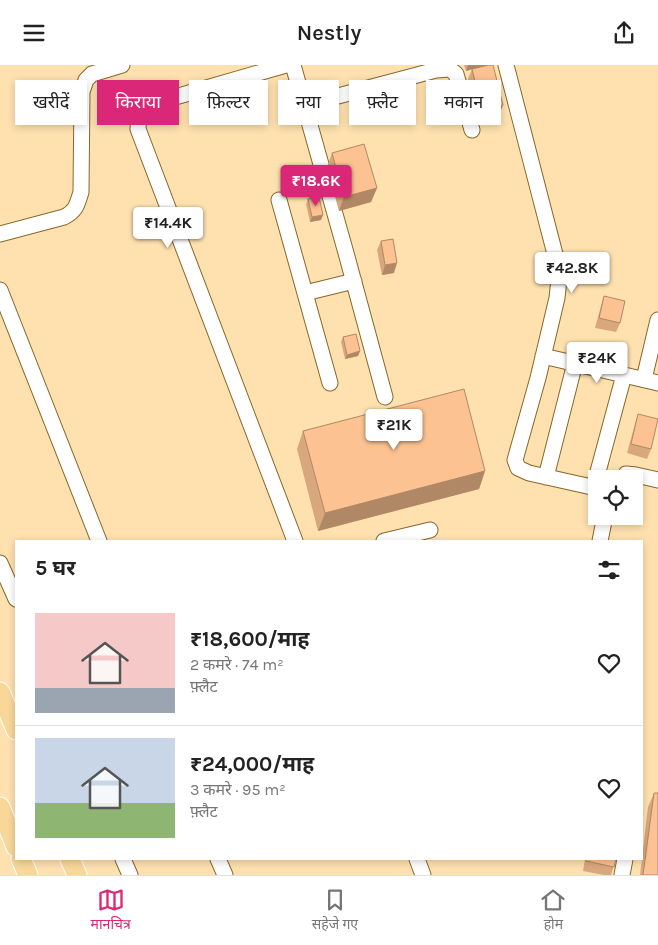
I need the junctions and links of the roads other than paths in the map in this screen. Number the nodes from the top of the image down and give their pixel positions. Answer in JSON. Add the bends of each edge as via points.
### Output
{"nodes":[{"id":1,"x":122,"y":65,"type":"edge"},
{"id":2,"x":286,"y":65,"type":"edge"},
{"id":3,"x":293,"y":65,"type":"edge"},
{"id":4,"x":506,"y":65,"type":"edge"},
{"id":5,"x":297,"y":80,"type":"edge"},
{"id":6,"x":339,"y":96,"type":"edge"},
{"id":7,"x":310,"y":125,"type":"edge"},
{"id":8,"x":472,"y":131,"type":"dead end"},
{"id":9,"x":279,"y":200,"type":"dead end"},
{"id":10,"x":0,"y":234,"type":"edge"},
{"id":11,"x":354,"y":281,"type":"junction"},
{"id":12,"x":0,"y":290,"type":"edge"},
{"id":13,"x":304,"y":293,"type":"junction"},
{"id":14,"x":658,"y":320,"type":"edge"},
{"id":15,"x":543,"y":356,"type":"junction"},
{"id":16,"x":575,"y":363,"type":"junction"},
{"id":17,"x":624,"y":375,"type":"junction"},
{"id":18,"x":651,"y":381,"type":"edge"},
{"id":19,"x":330,"y":383,"type":"dead end"},
{"id":20,"x":385,"y":397,"type":"dead end"},
{"id":21,"x":599,"y":470,"type":"edge"},
{"id":22,"x":546,"y":477,"type":"junction"},
{"id":23,"x":643,"y":477,"type":"edge"},
{"id":24,"x":658,"y":480,"type":"edge"},
{"id":25,"x":588,"y":482,"type":"edge"},
{"id":26,"x":603,"y":525,"type":"edge"},
{"id":27,"x":430,"y":530,"type":"dead end"},
{"id":28,"x":98,"y":540,"type":"edge"},
{"id":29,"x":295,"y":540,"type":"edge"},
{"id":30,"x":388,"y":540,"type":"edge"},
{"id":31,"x":600,"y":540,"type":"edge"},
{"id":32,"x":0,"y":563,"type":"edge"},
{"id":33,"x":15,"y":597,"type":"edge"},
{"id":34,"x":0,"y":692,"type":"edge"},
{"id":35,"x":15,"y":728,"type":"edge"},
{"id":36,"x":0,"y":807,"type":"edge"},
{"id":37,"x":15,"y":844,"type":"edge"},
{"id":38,"x":21,"y":860,"type":"edge"},
{"id":39,"x":70,"y":860,"type":"edge"},
{"id":40,"x":123,"y":860,"type":"edge"},
{"id":41,"x":218,"y":860,"type":"edge"},
{"id":42,"x":417,"y":860,"type":"edge"},
{"id":43,"x":625,"y":860,"type":"edge"},
{"id":44,"x":28,"y":875,"type":"edge"},
{"id":45,"x":77,"y":875,"type":"edge"},
{"id":46,"x":130,"y":875,"type":"edge"},
{"id":47,"x":224,"y":875,"type":"edge"},
{"id":48,"x":423,"y":875,"type":"edge"},
{"id":49,"x":622,"y":875,"type":"edge"}],
"edges":[{"from":1,"to":10,"type":"street","via":[[92,74],[82,92],[81,192],[73,213]]},
{"from":2,"to":29,"type":"street","via":[[151,104],[139,114],[138,129]]},
{"from":3,"to":5,"type":"street"},
{"from":4,"to":15,"type":"street","via":[[554,248],[559,279]]},
{"from":6,"to":8,"type":"street","via":[[450,69],[456,74]]},
{"from":7,"to":11,"type":"street"},
{"from":9,"to":13,"type":"street"},
{"from":11,"to":13,"type":"street"},
{"from":11,"to":20,"type":"street"},
{"from":12,"to":28,"type":"street"},
{"from":13,"to":19,"type":"street"},
{"from":14,"to":18,"type":"street"},
{"from":15,"to":16,"type":"street"},
{"from":15,"to":22,"type":"street","via":[[515,460],[518,468]]},
{"from":16,"to":17,"type":"street"},
{"from":16,"to":22,"type":"street"},
{"from":17,"to":18,"type":"street"},
{"from":17,"to":21,"type":"street"},
{"from":22,"to":25,"type":"street"},
{"from":23,"to":24,"type":"street"},
{"from":26,"to":31,"type":"street"},
{"from":27,"to":30,"type":"street"},
{"from":32,"to":33,"type":"street"},
{"from":34,"to":35,"type":"main road"},
{"from":36,"to":37,"type":"main road"},
{"from":38,"to":44,"type":"main road"},
{"from":39,"to":45,"type":"main road"},
{"from":40,"to":46,"type":"street"},
{"from":41,"to":47,"type":"street"},
{"from":42,"to":48,"type":"street"},
{"from":43,"to":49,"type":"street"}]}
